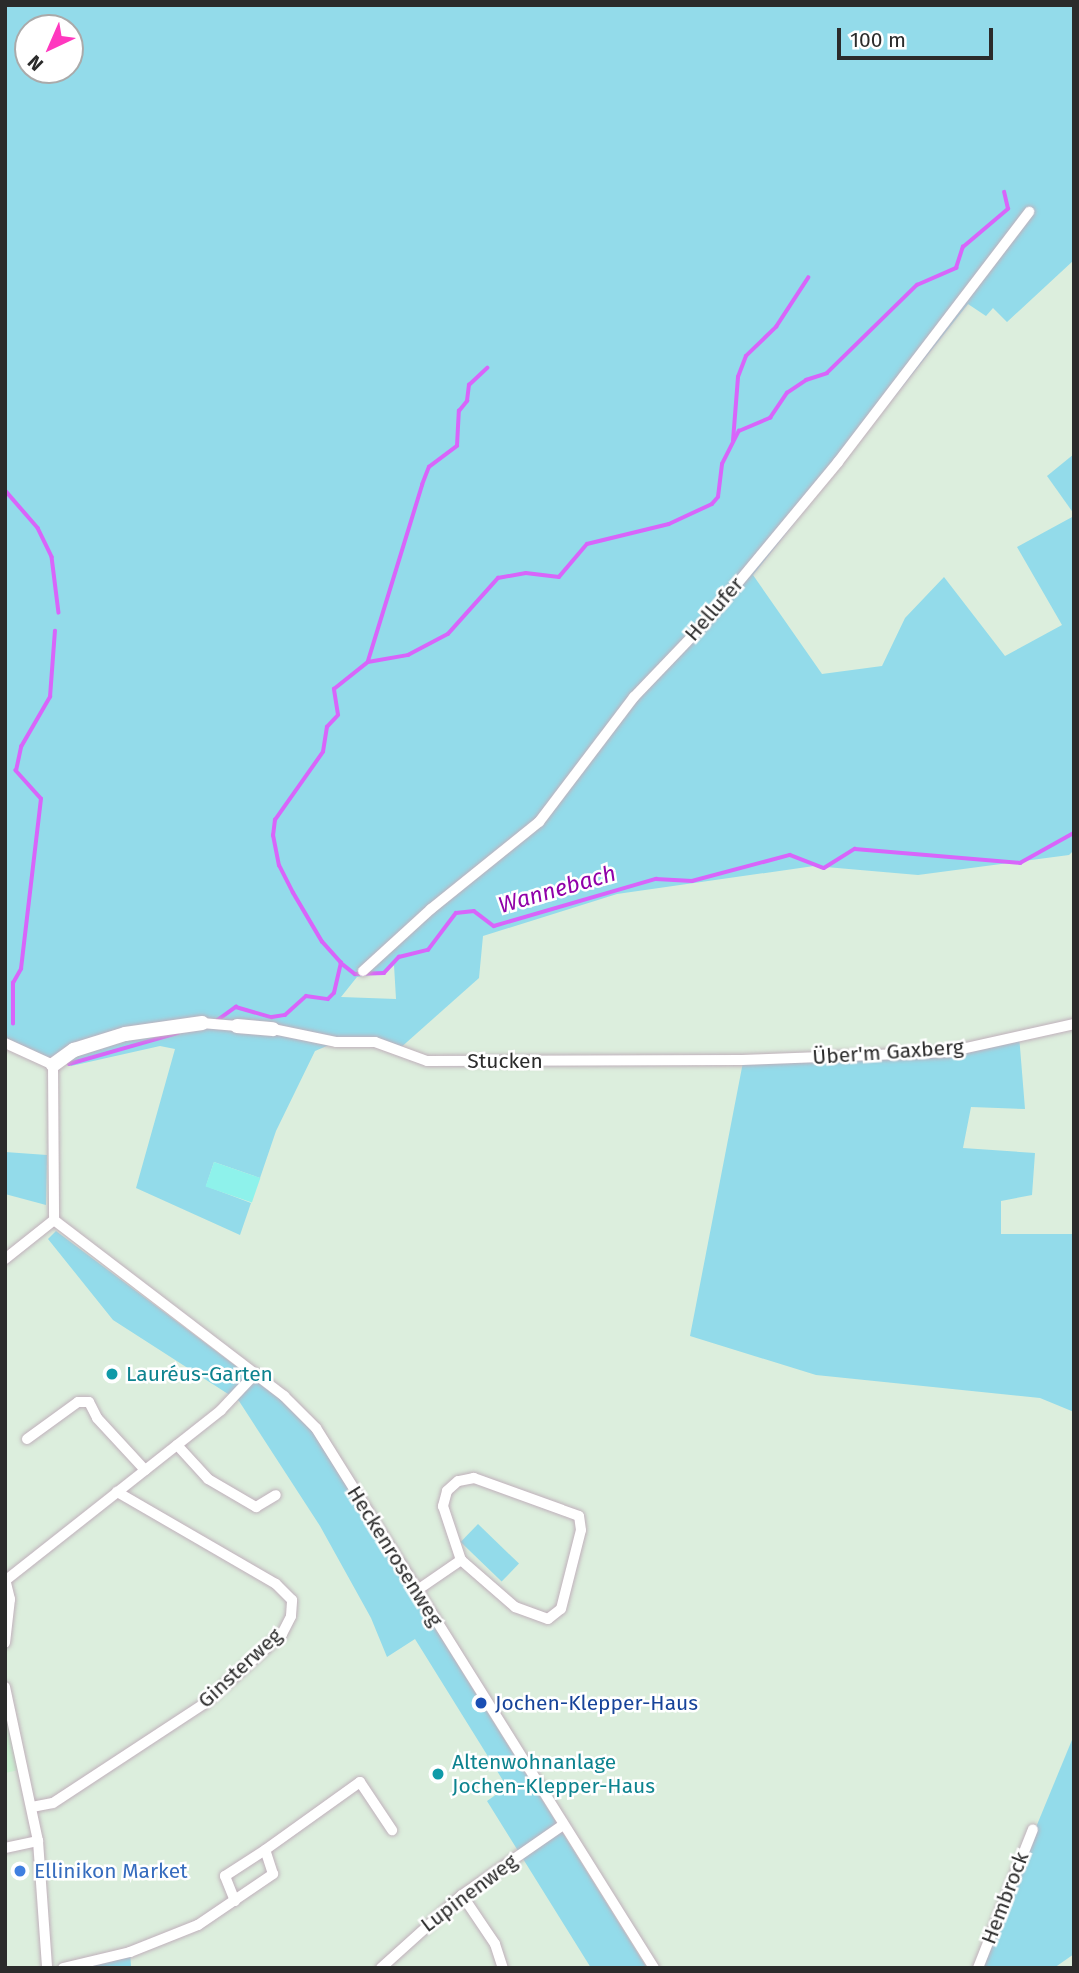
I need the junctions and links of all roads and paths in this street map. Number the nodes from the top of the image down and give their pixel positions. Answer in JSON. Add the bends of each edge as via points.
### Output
{"nodes":[{"id":1,"x":1029,"y":212,"type":"dead end"},
{"id":2,"x":363,"y":971,"type":"dead end"},
{"id":3,"x":202,"y":1023,"type":"joint"},
{"id":4,"x":1074,"y":1024,"type":"edge"},
{"id":5,"x":237,"y":1026,"type":"joint"},
{"id":6,"x":273,"y":1029,"type":"joint"},
{"id":7,"x":5,"y":1043,"type":"edge"},
{"id":8,"x":742,"y":1060,"type":"joint"},
{"id":9,"x":53,"y":1065,"type":"junction"},
{"id":10,"x":54,"y":1220,"type":"junction"},
{"id":11,"x":5,"y":1259,"type":"edge"},
{"id":12,"x":255,"y":1374,"type":"junction"},
{"id":13,"x":27,"y":1439,"type":"dead end"},
{"id":14,"x":177,"y":1445,"type":"junction"},
{"id":15,"x":145,"y":1470,"type":"junction"},
{"id":16,"x":117,"y":1492,"type":"junction"},
{"id":17,"x":276,"y":1495,"type":"dead end"},
{"id":18,"x":461,"y":1560,"type":"junction"},
{"id":19,"x":6,"y":1580,"type":"edge"},
{"id":20,"x":416,"y":1591,"type":"junction"},
{"id":21,"x":5,"y":1643,"type":"edge"},
{"id":22,"x":5,"y":1687,"type":"edge"},
{"id":23,"x":32,"y":1807,"type":"junction"},
{"id":24,"x":563,"y":1825,"type":"junction"},
{"id":25,"x":1032,"y":1829,"type":"dead end"},
{"id":26,"x":392,"y":1830,"type":"dead end"},
{"id":27,"x":38,"y":1841,"type":"junction"},
{"id":28,"x":5,"y":1847,"type":"edge"},
{"id":29,"x":265,"y":1850,"type":"junction"},
{"id":30,"x":462,"y":1895,"type":"junction"},
{"id":31,"x":234,"y":1901,"type":"junction"},
{"id":32,"x":47,"y":1968,"type":"edge"},
{"id":33,"x":63,"y":1968,"type":"edge"},
{"id":34,"x":381,"y":1968,"type":"edge"},
{"id":35,"x":503,"y":1968,"type":"edge"},
{"id":36,"x":654,"y":1968,"type":"edge"},
{"id":37,"x":978,"y":1968,"type":"edge"}],
"edges":[{"from":1,"to":2,"type":"street","name":"Hellufer","via":[[838,462],[702,626],[634,697],[539,822],[431,908]]},
{"from":3,"to":5,"type":"street"},
{"from":3,"to":9,"type":"street","via":[[125,1034],[74,1050]]},
{"from":4,"to":8,"type":"street","name":"Über'm Gaxberg","via":[[948,1052]]},
{"from":5,"to":6,"type":"street"},
{"from":6,"to":8,"type":"street","name":"Stucken","via":[[336,1042],[374,1042],[427,1061]]},
{"from":7,"to":9,"type":"street"},
{"from":9,"to":10,"type":"street"},
{"from":10,"to":11,"type":"street"},
{"from":10,"to":12,"type":"street","name":"Heckenrosenweg"},
{"from":12,"to":14,"type":"street","via":[[221,1410]]},
{"from":12,"to":20,"type":"street","name":"Heckenrosenweg","via":[[316,1428]]},
{"from":13,"to":15,"type":"street","via":[[78,1402],[89,1402],[97,1418]]},
{"from":14,"to":15,"type":"street"},
{"from":14,"to":17,"type":"street","via":[[208,1479],[257,1507]]},
{"from":15,"to":16,"type":"street"},
{"from":16,"to":19,"type":"street"},
{"from":16,"to":23,"type":"street","name":"Ginsterweg","via":[[276,1584],[292,1600],[291,1616],[282,1634],[204,1704],[54,1803]]},
{"from":18,"to":18,"type":"street","via":[[515,1607],[548,1619],[561,1609],[581,1530],[579,1516],[474,1478],[458,1481],[447,1491],[443,1506]]},
{"from":18,"to":20,"type":"street"},
{"from":19,"to":21,"type":"street","via":[[10,1599]]},
{"from":20,"to":24,"type":"street","name":"Heckenrosenweg"},
{"from":22,"to":23,"type":"street"},
{"from":23,"to":27,"type":"street"},
{"from":24,"to":30,"type":"street","name":"Lupinenweg"},
{"from":24,"to":36,"type":"street","name":"Heckenrosenweg"},
{"from":25,"to":37,"type":"street","name":"Hembrock"},
{"from":26,"to":29,"type":"street","via":[[360,1782]]},
{"from":27,"to":28,"type":"street"},
{"from":27,"to":32,"type":"street"},
{"from":29,"to":31,"type":"street","via":[[274,1874]]},
{"from":29,"to":31,"type":"street","via":[[225,1876]]},
{"from":30,"to":34,"type":"street","name":"Lupinenweg"},
{"from":30,"to":35,"type":"street","via":[[495,1944]]},
{"from":31,"to":33,"type":"street","via":[[161,1941]]}]}
